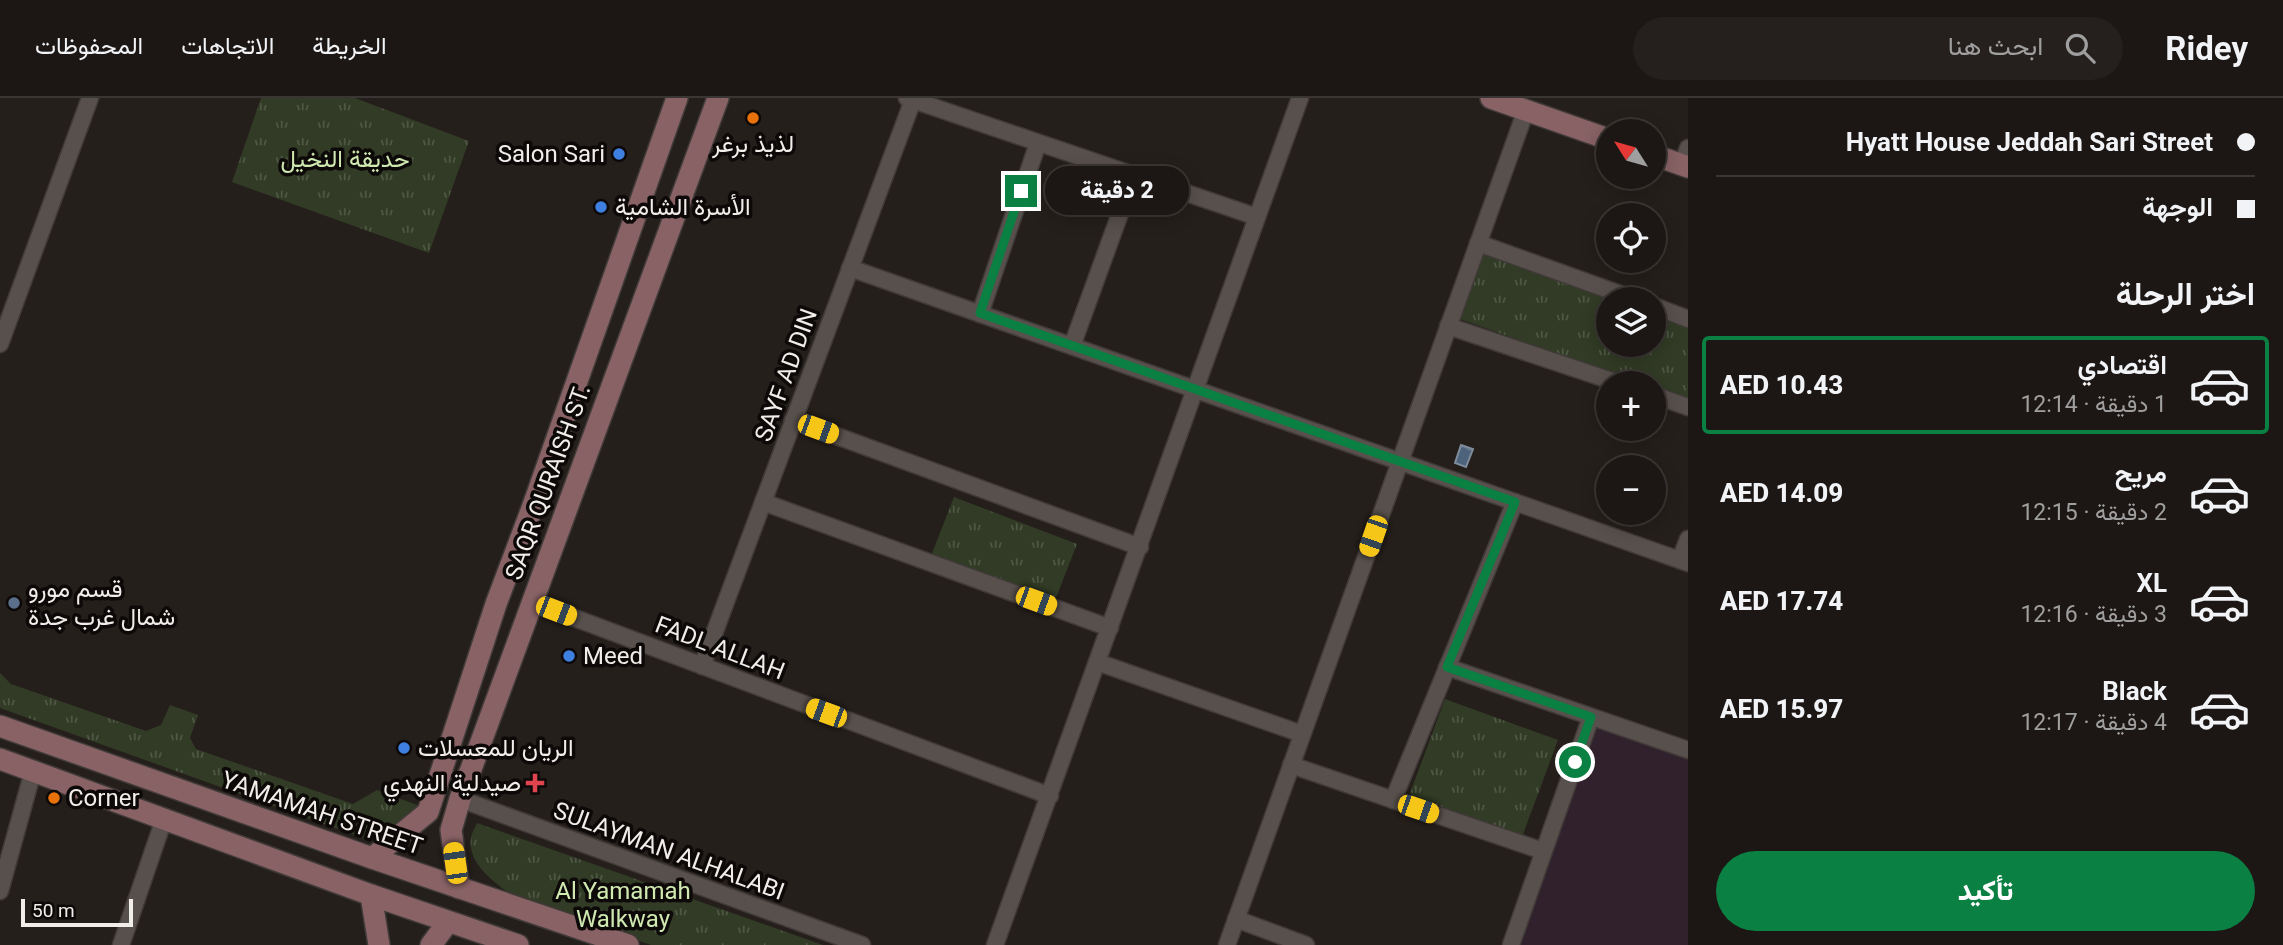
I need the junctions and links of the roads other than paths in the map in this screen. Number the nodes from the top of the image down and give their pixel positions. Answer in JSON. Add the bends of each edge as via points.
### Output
{"nodes":[{"id":1,"x":90,"y":98,"type":"edge"},
{"id":2,"x":677,"y":98,"type":"edge"},
{"id":3,"x":718,"y":98,"type":"edge"},
{"id":4,"x":1300,"y":98,"type":"edge"},
{"id":5,"x":1491,"y":98,"type":"edge"},
{"id":6,"x":910,"y":99,"type":"edge"},
{"id":7,"x":1526,"y":110,"type":"junction"},
{"id":8,"x":1596,"y":135,"type":"edge"},
{"id":9,"x":1038,"y":143,"type":"junction"},
{"id":10,"x":1666,"y":157,"type":"edge"},
{"id":11,"x":1686,"y":160,"type":"edge"},
{"id":12,"x":1134,"y":175,"type":"junction"},
{"id":13,"x":1258,"y":218,"type":"junction"},
{"id":14,"x":1478,"y":243,"type":"junction"},
{"id":15,"x":850,"y":268,"type":"junction"},
{"id":16,"x":1601,"y":287,"type":"edge"},
{"id":17,"x":1666,"y":311,"type":"edge"},
{"id":18,"x":980,"y":313,"type":"junction"},
{"id":19,"x":1688,"y":319,"type":"edge"},
{"id":20,"x":1448,"y":326,"type":"junction"},
{"id":21,"x":0,"y":344,"type":"edge"},
{"id":22,"x":1072,"y":346,"type":"junction"},
{"id":23,"x":1596,"y":376,"type":"edge"},
{"id":24,"x":1196,"y":389,"type":"junction"},
{"id":25,"x":1666,"y":400,"type":"edge"},
{"id":26,"x":1688,"y":407,"type":"edge"},
{"id":27,"x":793,"y":420,"type":"junction"},
{"id":28,"x":1400,"y":461,"type":"junction"},
{"id":29,"x":763,"y":502,"type":"junction"},
{"id":30,"x":1515,"y":502,"type":"junction"},
{"id":31,"x":1688,"y":538,"type":"edge"},
{"id":32,"x":1140,"y":547,"type":"junction"},
{"id":33,"x":1684,"y":561,"type":"edge"},
{"id":34,"x":532,"y":602,"type":"junction"},
{"id":35,"x":1110,"y":628,"type":"junction"},
{"id":36,"x":1097,"y":662,"type":"junction"},
{"id":37,"x":702,"y":666,"type":"junction"},
{"id":38,"x":1447,"y":667,"type":"junction"},
{"id":39,"x":467,"y":691,"type":"junction"},
{"id":40,"x":496,"y":699,"type":"junction"},
{"id":41,"x":1591,"y":717,"type":"junction"},
{"id":42,"x":0,"y":726,"type":"edge"},
{"id":43,"x":455,"y":727,"type":"junction"},
{"id":44,"x":485,"y":733,"type":"junction"},
{"id":45,"x":1302,"y":734,"type":"junction"},
{"id":46,"x":1688,"y":750,"type":"edge"},
{"id":47,"x":0,"y":759,"type":"edge"},
{"id":48,"x":1291,"y":765,"type":"junction"},
{"id":49,"x":33,"y":771,"type":"junction"},
{"id":50,"x":1049,"y":796,"type":"junction"},
{"id":51,"x":460,"y":799,"type":"junction"},
{"id":52,"x":1393,"y":800,"type":"junction"},
{"id":53,"x":164,"y":819,"type":"junction"},
{"id":54,"x":1544,"y":851,"type":"junction"},
{"id":55,"x":372,"y":858,"type":"junction"},
{"id":56,"x":459,"y":888,"type":"junction"},
{"id":57,"x":0,"y":891,"type":"edge"},
{"id":58,"x":371,"y":895,"type":"junction"},
{"id":59,"x":1236,"y":919,"type":"junction"},
{"id":60,"x":447,"y":922,"type":"junction"},
{"id":61,"x":121,"y":945,"type":"edge"},
{"id":62,"x":379,"y":945,"type":"edge"},
{"id":63,"x":431,"y":945,"type":"edge"},
{"id":64,"x":518,"y":945,"type":"edge"},
{"id":65,"x":628,"y":945,"type":"edge"},
{"id":66,"x":862,"y":945,"type":"edge"},
{"id":67,"x":995,"y":945,"type":"edge"},
{"id":68,"x":1227,"y":945,"type":"edge"},
{"id":69,"x":1306,"y":945,"type":"edge"},
{"id":70,"x":1511,"y":945,"type":"edge"}],
"edges":[{"from":1,"to":21,"type":"street"},
{"from":2,"to":39,"type":"street","name":"SAQR QURAISH ST."},
{"from":3,"to":34,"type":"street","name":"SAQR QURAISH ST."},
{"from":4,"to":13,"type":"street"},
{"from":5,"to":7,"type":"street"},
{"from":6,"to":9,"type":"street"},
{"from":6,"to":15,"type":"street","name":"SAYF AD DIN"},
{"from":7,"to":8,"type":"street"},
{"from":7,"to":14,"type":"street"},
{"from":9,"to":12,"type":"street"},
{"from":9,"to":18,"type":"street"},
{"from":10,"to":11,"type":"street"},
{"from":12,"to":13,"type":"street"},
{"from":12,"to":22,"type":"street"},
{"from":13,"to":24,"type":"street"},
{"from":14,"to":16,"type":"street"},
{"from":14,"to":20,"type":"street"},
{"from":15,"to":18,"type":"street"},
{"from":15,"to":27,"type":"street","name":"SAYF AD DIN"},
{"from":17,"to":19,"type":"street"},
{"from":18,"to":22,"type":"street"},
{"from":20,"to":23,"type":"street"},
{"from":20,"to":28,"type":"street"},
{"from":22,"to":24,"type":"street"},
{"from":24,"to":28,"type":"street"},
{"from":24,"to":32,"type":"street"},
{"from":25,"to":26,"type":"street"},
{"from":27,"to":29,"type":"street","name":"SAYF AD DIN"},
{"from":27,"to":32,"type":"street"},
{"from":28,"to":30,"type":"street"},
{"from":28,"to":45,"type":"street"},
{"from":29,"to":35,"type":"street"},
{"from":29,"to":37,"type":"street","name":"SAYF AD DIN"},
{"from":30,"to":33,"type":"street"},
{"from":30,"to":38,"type":"street"},
{"from":31,"to":33,"type":"street"},
{"from":32,"to":35,"type":"street"},
{"from":34,"to":37,"type":"street","name":"FADL ALLAH"},
{"from":34,"to":40,"type":"street","name":"SAQR QURAISH ST."},
{"from":35,"to":36,"type":"street"},
{"from":36,"to":45,"type":"street"},
{"from":36,"to":50,"type":"street"},
{"from":37,"to":50,"type":"street","name":"FADL ALLAH"},
{"from":38,"to":41,"type":"street"},
{"from":38,"to":52,"type":"street"},
{"from":39,"to":40,"type":"street","via":[[484,709]]},
{"from":39,"to":43,"type":"street","name":"SAQR QURAISH ST."},
{"from":40,"to":44,"type":"street","name":"SAQR QURAISH ST."},
{"from":41,"to":46,"type":"street"},
{"from":41,"to":54,"type":"street"},
{"from":42,"to":55,"type":"street","name":"YAMAMAH STREET"},
{"from":43,"to":44,"type":"street","via":[[470,718],[478,721]]},
{"from":43,"to":55,"type":"street","name":"SAQR QURAISH ST.","via":[[428,813]]},
{"from":44,"to":51,"type":"street","name":"SAQR QURAISH ST."},
{"from":45,"to":48,"type":"street"},
{"from":47,"to":49,"type":"street"},
{"from":48,"to":52,"type":"street"},
{"from":48,"to":59,"type":"street"},
{"from":49,"to":53,"type":"street"},
{"from":49,"to":57,"type":"street"},
{"from":50,"to":67,"type":"street"},
{"from":51,"to":56,"type":"street","name":"SAQR QURAISH ST.","via":[[451,830]]},
{"from":51,"to":66,"type":"street","name":"SULAYMAN ALHALABI"},
{"from":52,"to":54,"type":"street"},
{"from":53,"to":58,"type":"street"},
{"from":53,"to":61,"type":"street"},
{"from":54,"to":70,"type":"street"},
{"from":55,"to":56,"type":"street","name":"YAMAMAH STREET"},
{"from":56,"to":65,"type":"street","name":"YAMAMAH STREET"},
{"from":58,"to":60,"type":"street"},
{"from":58,"to":62,"type":"street"},
{"from":59,"to":68,"type":"street"},
{"from":59,"to":69,"type":"street"},
{"from":60,"to":63,"type":"street"},
{"from":60,"to":64,"type":"street"}]}
